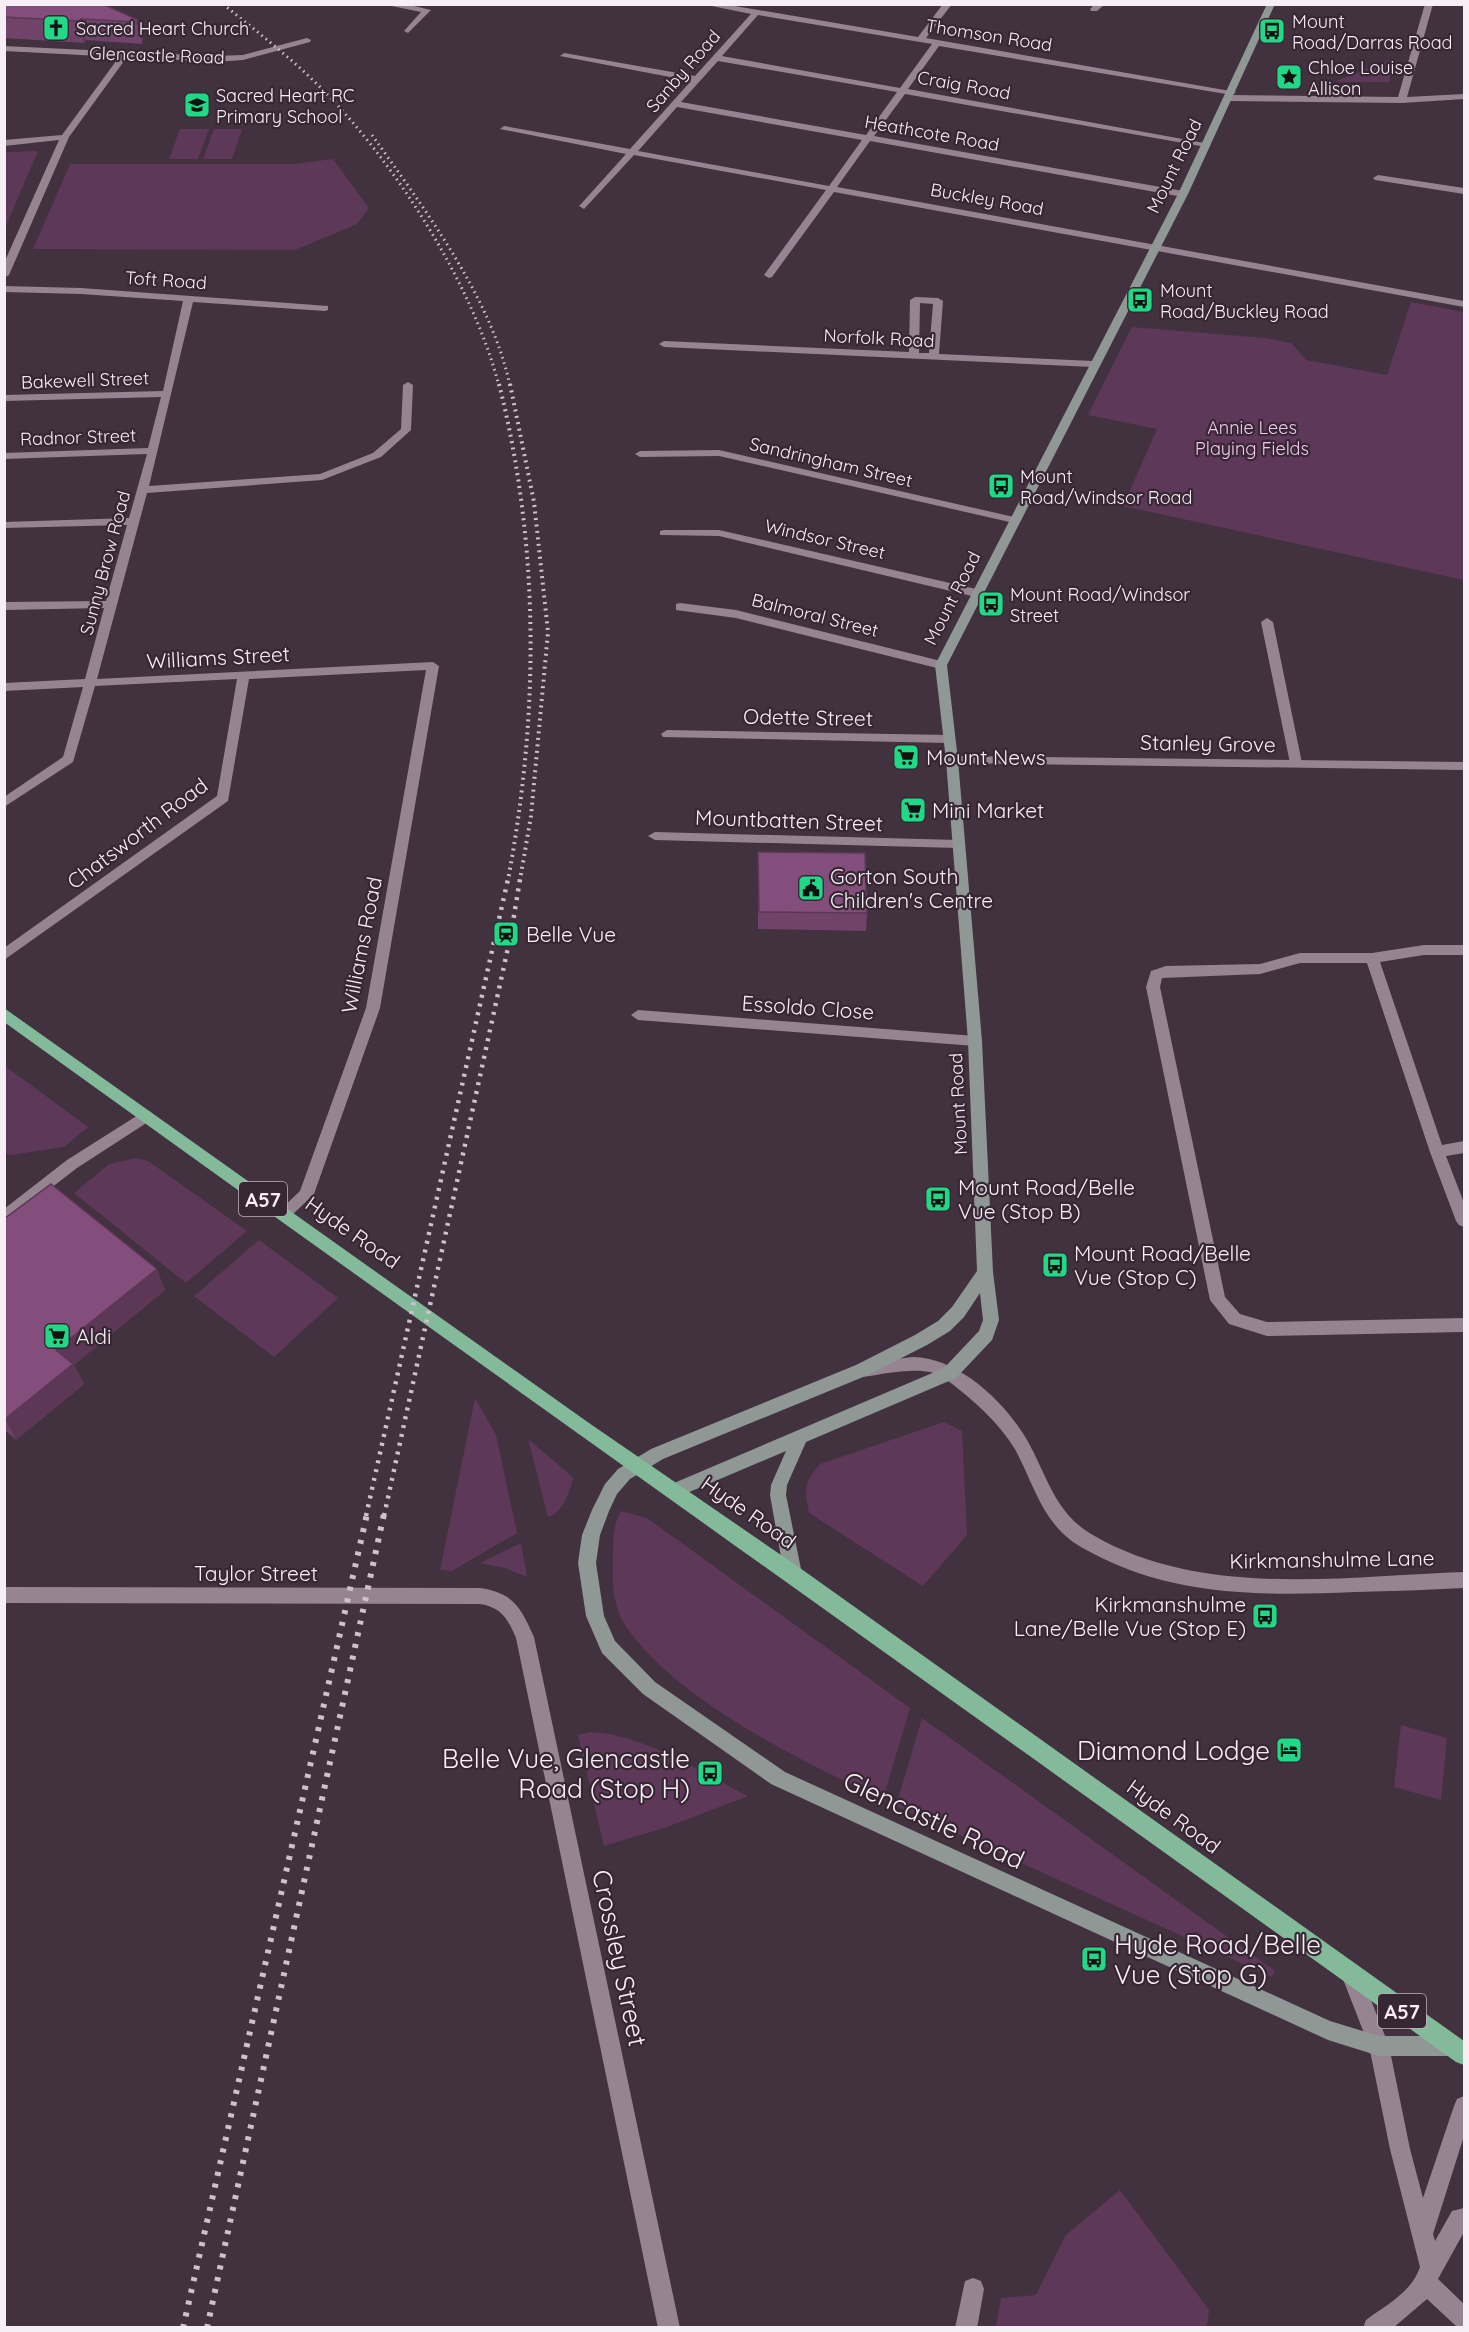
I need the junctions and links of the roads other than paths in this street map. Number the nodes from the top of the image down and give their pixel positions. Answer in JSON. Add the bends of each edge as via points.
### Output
{"nodes":[{"id":1,"x":386,"y":4,"type":"edge"},
{"id":2,"x":706,"y":4,"type":"edge"},
{"id":3,"x":948,"y":4,"type":"edge"},
{"id":4,"x":1271,"y":4,"type":"edge"},
{"id":5,"x":1429,"y":4,"type":"edge"},
{"id":6,"x":756,"y":13,"type":"junction"},
{"id":7,"x":408,"y":31,"type":"dead end"},
{"id":8,"x":307,"y":40,"type":"dead end"},
{"id":9,"x":920,"y":40,"type":"junction"},
{"id":10,"x":937,"y":43,"type":"junction"},
{"id":11,"x":4,"y":48,"type":"edge"},
{"id":12,"x":124,"y":56,"type":"junction"},
{"id":13,"x":564,"y":56,"type":"dead end"},
{"id":14,"x":716,"y":58,"type":"junction"},
{"id":15,"x":697,"y":79,"type":"junction"},
{"id":16,"x":903,"y":91,"type":"junction"},
{"id":17,"x":1230,"y":95,"type":"junction"},
{"id":18,"x":1464,"y":97,"type":"edge"},
{"id":19,"x":1402,"y":100,"type":"junction"},
{"id":20,"x":676,"y":104,"type":"junction"},
{"id":21,"x":504,"y":129,"type":"dead end"},
{"id":22,"x":65,"y":137,"type":"junction"},
{"id":23,"x":869,"y":138,"type":"junction"},
{"id":24,"x":4,"y":143,"type":"edge"},
{"id":25,"x":1206,"y":144,"type":"junction"},
{"id":26,"x":634,"y":151,"type":"junction"},
{"id":27,"x":1378,"y":178,"type":"dead end"},
{"id":28,"x":833,"y":188,"type":"junction"},
{"id":29,"x":1464,"y":191,"type":"edge"},
{"id":30,"x":1183,"y":194,"type":"junction"},
{"id":31,"x":584,"y":206,"type":"dead end"},
{"id":32,"x":1155,"y":247,"type":"junction"},
{"id":33,"x":4,"y":275,"type":"edge"},
{"id":34,"x":770,"y":275,"type":"dead end"},
{"id":35,"x":4,"y":289,"type":"edge"},
{"id":36,"x":189,"y":298,"type":"junction"},
{"id":37,"x":1464,"y":304,"type":"edge"},
{"id":38,"x":325,"y":308,"type":"dead end"},
{"id":39,"x":664,"y":344,"type":"dead end"},
{"id":40,"x":914,"y":356,"type":"junction"},
{"id":41,"x":934,"y":357,"type":"junction"},
{"id":42,"x":1093,"y":364,"type":"junction"},
{"id":43,"x":408,"y":386,"type":"dead end"},
{"id":44,"x":167,"y":394,"type":"junction"},
{"id":45,"x":4,"y":398,"type":"edge"},
{"id":46,"x":153,"y":451,"type":"junction"},
{"id":47,"x":640,"y":454,"type":"dead end"},
{"id":48,"x":4,"y":456,"type":"edge"},
{"id":49,"x":143,"y":490,"type":"junction"},
{"id":50,"x":1014,"y":520,"type":"junction"},
{"id":51,"x":135,"y":521,"type":"junction"},
{"id":52,"x":4,"y":525,"type":"edge"},
{"id":53,"x":664,"y":533,"type":"dead end"},
{"id":54,"x":976,"y":593,"type":"junction"},
{"id":55,"x":112,"y":604,"type":"junction"},
{"id":56,"x":4,"y":606,"type":"edge"},
{"id":57,"x":680,"y":607,"type":"dead end"},
{"id":58,"x":1267,"y":622,"type":"dead end"},
{"id":59,"x":940,"y":665,"type":"junction"},
{"id":60,"x":434,"y":666,"type":"joint"},
{"id":61,"x":244,"y":674,"type":"junction"},
{"id":62,"x":91,"y":683,"type":"junction"},
{"id":63,"x":4,"y":687,"type":"edge"},
{"id":64,"x":667,"y":734,"type":"dead end"},
{"id":65,"x":949,"y":739,"type":"junction"},
{"id":66,"x":951,"y":760,"type":"junction"},
{"id":67,"x":1296,"y":763,"type":"junction"},
{"id":68,"x":1464,"y":766,"type":"edge"},
{"id":69,"x":4,"y":803,"type":"edge"},
{"id":70,"x":656,"y":836,"type":"dead end"},
{"id":71,"x":958,"y":844,"type":"junction"},
{"id":72,"x":1464,"y":950,"type":"edge"},
{"id":73,"x":4,"y":955,"type":"edge"},
{"id":74,"x":1372,"y":958,"type":"junction"},
{"id":75,"x":4,"y":1014,"type":"edge"},
{"id":76,"x":638,"y":1015,"type":"dead end"},
{"id":77,"x":975,"y":1041,"type":"junction"},
{"id":78,"x":146,"y":1116,"type":"junction"},
{"id":79,"x":1464,"y":1147,"type":"edge"},
{"id":80,"x":1437,"y":1152,"type":"junction"},
{"id":81,"x":284,"y":1214,"type":"junction"},
{"id":82,"x":4,"y":1218,"type":"edge"},
{"id":83,"x":1464,"y":1221,"type":"edge"},
{"id":84,"x":986,"y":1272,"type":"junction"},
{"id":85,"x":1464,"y":1325,"type":"edge"},
{"id":86,"x":862,"y":1370,"type":"junction"},
{"id":87,"x":950,"y":1373,"type":"junction"},
{"id":88,"x":800,"y":1437,"type":"junction"},
{"id":89,"x":634,"y":1465,"type":"junction"},
{"id":90,"x":673,"y":1491,"type":"junction"},
{"id":91,"x":793,"y":1574,"type":"junction"},
{"id":92,"x":1464,"y":1580,"type":"edge"},
{"id":93,"x":4,"y":1595,"type":"edge"},
{"id":94,"x":506,"y":1603,"type":"joint"},
{"id":95,"x":1351,"y":1974,"type":"junction"},
{"id":96,"x":1379,"y":2046,"type":"junction"},
{"id":97,"x":1459,"y":2050,"type":"edge"},
{"id":98,"x":1464,"y":2106,"type":"edge"},
{"id":99,"x":1464,"y":2218,"type":"edge"},
{"id":100,"x":1423,"y":2232,"type":"junction"},
{"id":101,"x":1428,"y":2275,"type":"junction"},
{"id":102,"x":973,"y":2289,"type":"dead end"},
{"id":103,"x":1464,"y":2318,"type":"edge"},
{"id":104,"x":669,"y":2328,"type":"edge"},
{"id":105,"x":966,"y":2328,"type":"edge"},
{"id":106,"x":1374,"y":2328,"type":"edge"}],
"edges":[{"from":1,"to":7,"type":"street","via":[[426,10]]},
{"from":2,"to":6,"type":"street","name":"Thomson Road"},
{"from":3,"to":9,"type":"street"},
{"from":4,"to":17,"type":"main road","name":"Mount Road"},
{"from":5,"to":19,"type":"street"},
{"from":6,"to":9,"type":"street","name":"Thomson Road"},
{"from":6,"to":14,"type":"street","name":"Sanby Road"},
{"from":8,"to":12,"type":"street","name":"Glencastle Road","via":[[243,57]]},
{"from":9,"to":10,"type":"street","name":"Thomson Road"},
{"from":10,"to":16,"type":"street"},
{"from":10,"to":17,"type":"street","name":"Thomson Road"},
{"from":11,"to":12,"type":"street","name":"Glencastle Road"},
{"from":12,"to":22,"type":"street"},
{"from":13,"to":15,"type":"street"},
{"from":14,"to":15,"type":"street","name":"Sanby Road"},
{"from":14,"to":16,"type":"street","name":"Craig Road"},
{"from":15,"to":20,"type":"street","name":"Sanby Road"},
{"from":16,"to":23,"type":"street"},
{"from":16,"to":25,"type":"street","name":"Craig Road"},
{"from":17,"to":19,"type":"street","name":"Thomson Road"},
{"from":17,"to":25,"type":"main road","name":"Mount Road"},
{"from":18,"to":19,"type":"street","name":"Thomson Road"},
{"from":20,"to":23,"type":"street","name":"Heathcote Road"},
{"from":20,"to":26,"type":"street","name":"Sanby Road"},
{"from":21,"to":26,"type":"street","name":"Buckley Road"},
{"from":22,"to":24,"type":"street"},
{"from":22,"to":33,"type":"street"},
{"from":23,"to":28,"type":"street"},
{"from":23,"to":30,"type":"street","name":"Heathcote Road"},
{"from":25,"to":30,"type":"main road","name":"Mount Road"},
{"from":26,"to":28,"type":"street","name":"Buckley Road"},
{"from":26,"to":31,"type":"street","name":"Sanby Road"},
{"from":27,"to":29,"type":"street"},
{"from":28,"to":32,"type":"street","name":"Buckley Road"},
{"from":28,"to":34,"type":"street"},
{"from":30,"to":32,"type":"main road","name":"Mount Road"},
{"from":32,"to":37,"type":"street","name":"Buckley Road"},
{"from":32,"to":42,"type":"main road","name":"Mount Road"},
{"from":35,"to":36,"type":"street","name":"Toft Road"},
{"from":36,"to":38,"type":"street","name":"Toft Road"},
{"from":36,"to":44,"type":"street","name":"Sunny Brow Road"},
{"from":39,"to":40,"type":"street","name":"Norfolk Road"},
{"from":40,"to":41,"type":"street","name":"Norfolk Road"},
{"from":40,"to":41,"type":"street","via":[[915,300],[938,301]]},
{"from":41,"to":42,"type":"street","name":"Norfolk Road"},
{"from":42,"to":50,"type":"main road","name":"Mount Road"},
{"from":43,"to":49,"type":"street","via":[[406,430],[377,455],[322,477]]},
{"from":44,"to":45,"type":"street","name":"Bakewell Street"},
{"from":44,"to":46,"type":"street","name":"Sunny Brow Road"},
{"from":46,"to":48,"type":"street","name":"Radnor Street"},
{"from":46,"to":49,"type":"street","name":"Sunny Brow Road"},
{"from":47,"to":50,"type":"street","name":"Sandringham Street","via":[[719,453]]},
{"from":49,"to":51,"type":"street","name":"Sunny Brow Road"},
{"from":50,"to":54,"type":"main road","name":"Mount Road"},
{"from":51,"to":52,"type":"street"},
{"from":51,"to":55,"type":"street","name":"Sunny Brow Road"},
{"from":53,"to":54,"type":"street","name":"Windsor Street","via":[[719,532]]},
{"from":54,"to":59,"type":"main road","name":"Mount Road"},
{"from":55,"to":56,"type":"street"},
{"from":55,"to":62,"type":"street","name":"Sunny Brow Road"},
{"from":57,"to":59,"type":"street","name":"Balmoral Street","via":[[736,614]]},
{"from":58,"to":67,"type":"street"},
{"from":59,"to":65,"type":"main road","name":"Mount Road"},
{"from":60,"to":61,"type":"street","name":"Williams Street"},
{"from":60,"to":81,"type":"street","name":"Williams Road","via":[[373,1008],[306,1194]]},
{"from":61,"to":62,"type":"street","name":"Williams Street"},
{"from":61,"to":73,"type":"street","name":"Chatsworth Road","via":[[223,798]]},
{"from":62,"to":63,"type":"street","name":"Williams Street"},
{"from":62,"to":69,"type":"street","name":"Sunny Brow Road","via":[[69,759]]},
{"from":64,"to":65,"type":"street","name":"Odette Street"},
{"from":65,"to":66,"type":"main road","name":"Mount Road"},
{"from":66,"to":67,"type":"street","name":"Stanley Grove"},
{"from":66,"to":71,"type":"main road","name":"Mount Road"},
{"from":67,"to":68,"type":"street","name":"Stanley Grove"},
{"from":70,"to":71,"type":"street","name":"Mountbatten Street"},
{"from":71,"to":77,"type":"main road","name":"Mount Road"},
{"from":72,"to":74,"type":"street","via":[[1424,950]]},
{"from":74,"to":80,"type":"street"},
{"from":74,"to":85,"type":"street","via":[[1300,958],[1260,969],[1166,971],[1153,980],[1218,1300],[1235,1319],[1267,1329]]},
{"from":75,"to":78,"type":"highway","name":"Hyde Road","number":"A57"},
{"from":76,"to":77,"type":"street","name":"Essoldo Close"},
{"from":77,"to":84,"type":"main road","name":"Mount Road"},
{"from":78,"to":81,"type":"highway","name":"Hyde Road","number":"A57"},
{"from":78,"to":82,"type":"street","via":[[72,1164]]},
{"from":79,"to":80,"type":"street"},
{"from":80,"to":83,"type":"street"},
{"from":81,"to":89,"type":"highway","name":"Hyde Road","number":"A57"},
{"from":84,"to":86,"type":"main road","via":[[944,1326]]},
{"from":84,"to":87,"type":"main road","name":"Mount Road","via":[[991,1320],[986,1335]]},
{"from":86,"to":87,"type":"street","name":"Kirkmanshulme Lane","via":[[931,1365]]},
{"from":86,"to":89,"type":"main road"},
{"from":87,"to":88,"type":"main road","name":"Mount Road"},
{"from":87,"to":92,"type":"street","name":"Kirkmanshulme Lane","via":[[1008,1424],[1050,1508],[1063,1524],[1113,1554],[1166,1572],[1230,1586]]},
{"from":88,"to":90,"type":"main road","name":"Mount Road"},
{"from":88,"to":91,"type":"main road","via":[[778,1495]]},
{"from":89,"to":90,"type":"highway","name":"Hyde Road","number":"A57"},
{"from":89,"to":96,"type":"main road","name":"Glencastle Road","via":[[611,1490],[591,1535],[587,1563],[595,1616],[608,1647],[649,1688],[778,1778],[1328,2030]]},
{"from":90,"to":91,"type":"highway","name":"Hyde Road","number":"A57"},
{"from":91,"to":95,"type":"highway","name":"Hyde Road","number":"A57"},
{"from":93,"to":94,"type":"street","name":"Taylor Street","via":[[440,1595],[480,1596]]},
{"from":94,"to":104,"type":"street","name":"Crossley Street","via":[[525,1637]]},
{"from":95,"to":96,"type":"street"},
{"from":95,"to":97,"type":"highway","name":"Hyde Road","number":"A57"},
{"from":96,"to":97,"type":"main road","name":"Glencastle Road"},
{"from":96,"to":100,"type":"street","via":[[1400,2149]]},
{"from":98,"to":100,"type":"street"},
{"from":99,"to":101,"type":"street"},
{"from":100,"to":101,"type":"street"},
{"from":101,"to":103,"type":"street"},
{"from":101,"to":106,"type":"street","via":[[1414,2298]]},
{"from":102,"to":105,"type":"street"}]}
